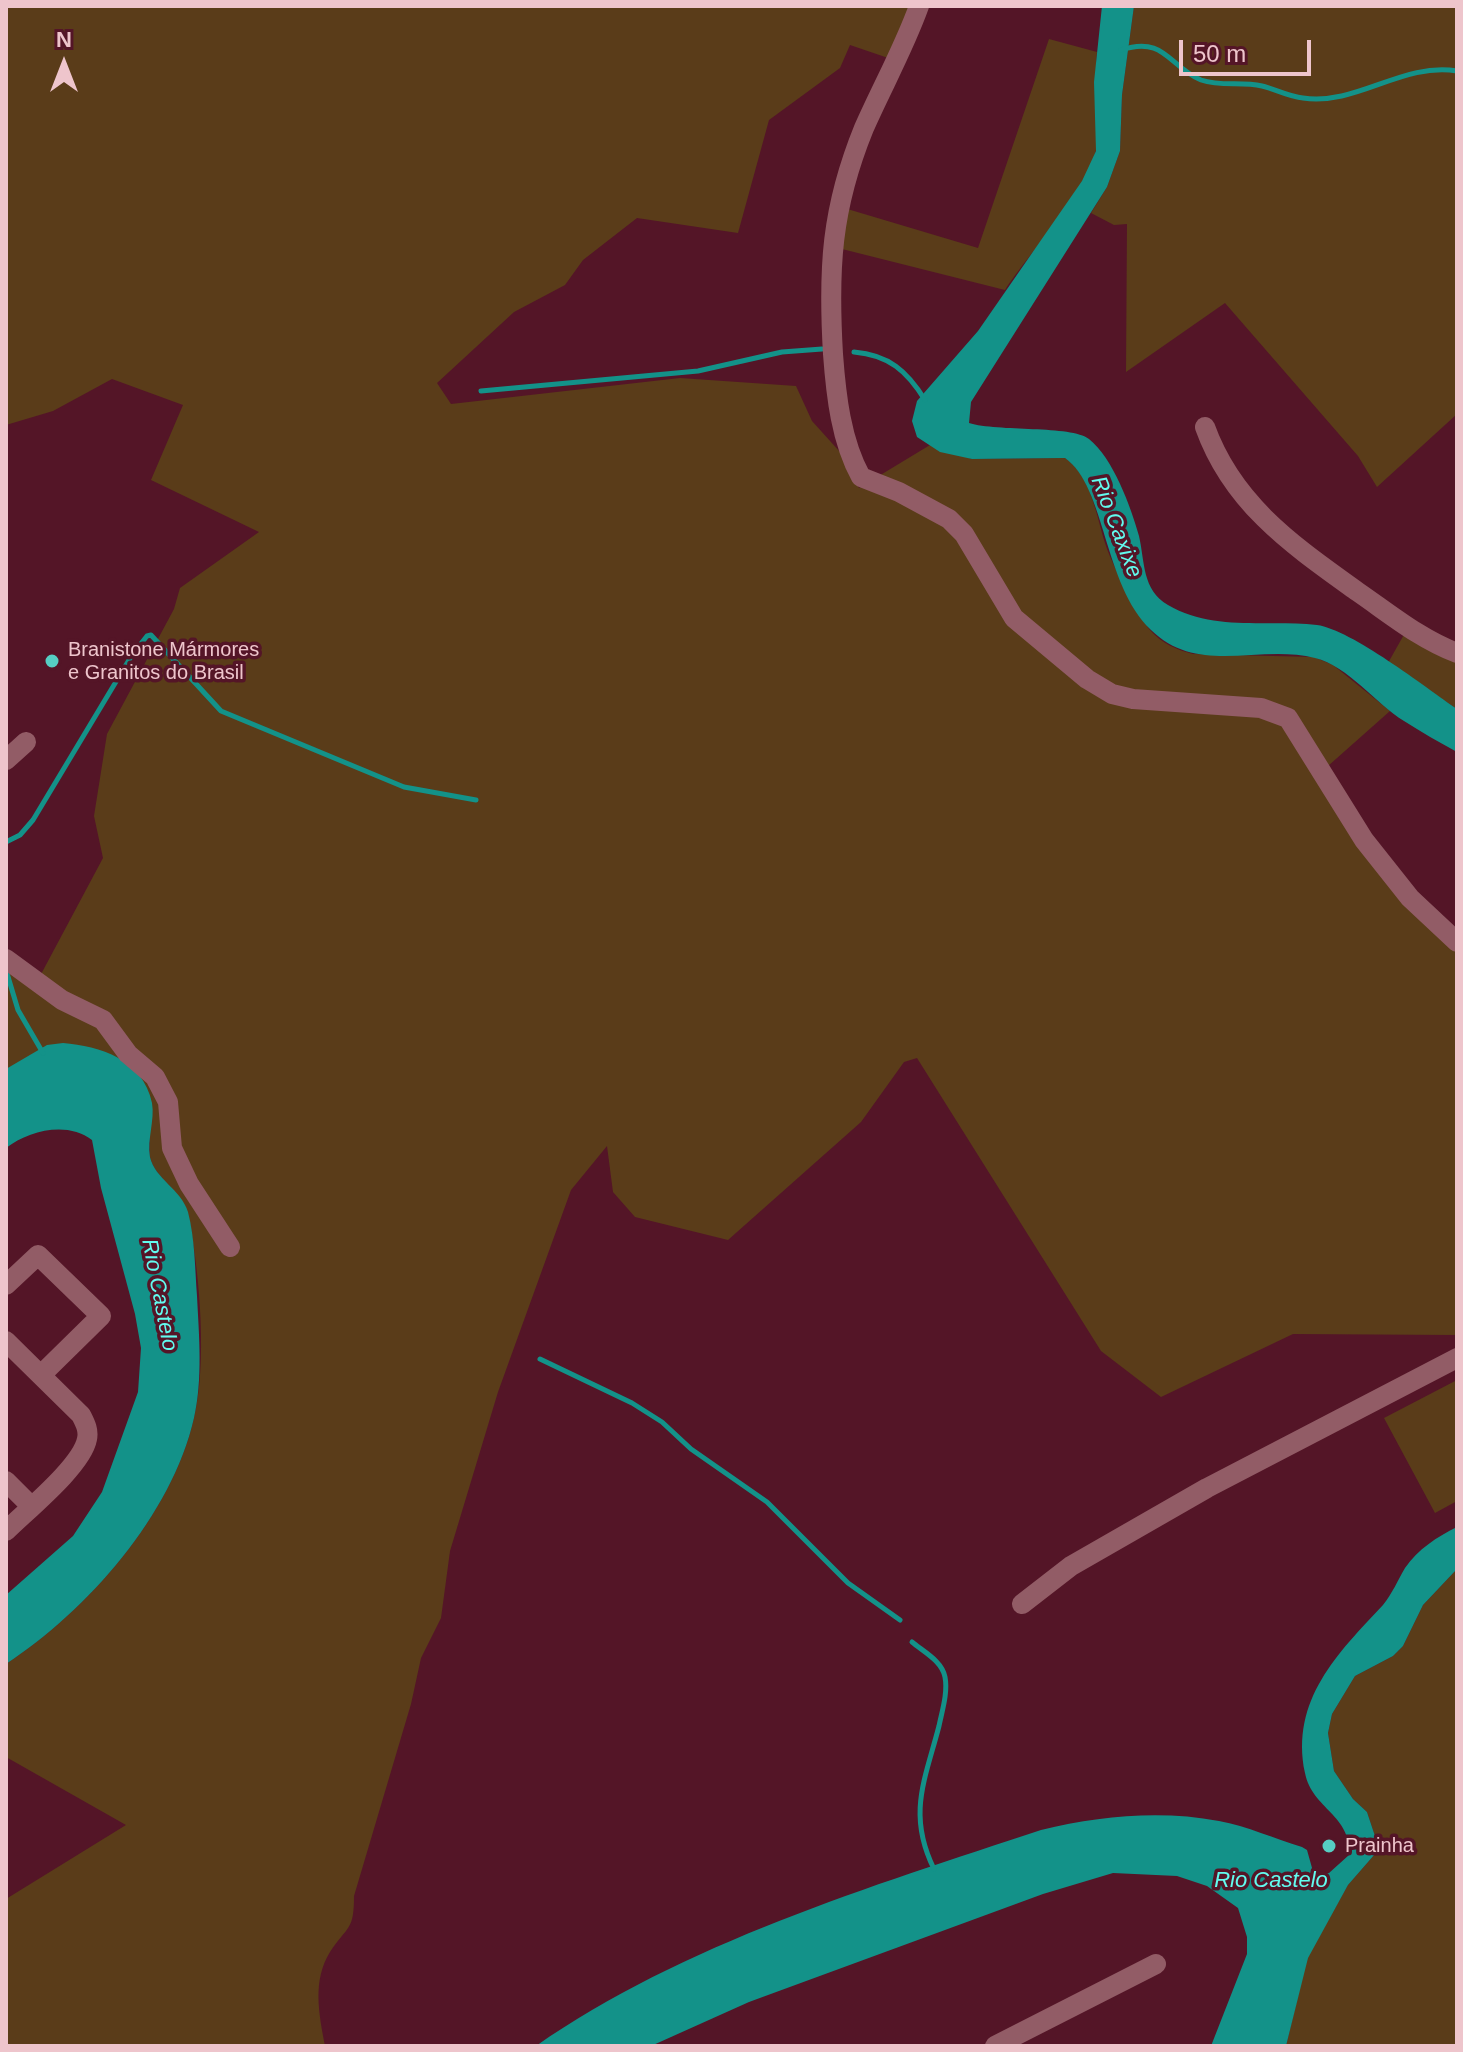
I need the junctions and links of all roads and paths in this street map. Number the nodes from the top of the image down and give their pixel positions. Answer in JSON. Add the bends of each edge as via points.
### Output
{"nodes":[{"id":1,"x":919,"y":6,"type":"edge"},
{"id":2,"x":1205,"y":427,"type":"dead end"},
{"id":3,"x":1457,"y":653,"type":"edge"},
{"id":4,"x":26,"y":742,"type":"dead end"},
{"id":5,"x":6,"y":760,"type":"edge"},
{"id":6,"x":1457,"y":942,"type":"edge"},
{"id":7,"x":6,"y":959,"type":"edge"},
{"id":8,"x":230,"y":1247,"type":"dead end"},
{"id":9,"x":6,"y":1285,"type":"edge"},
{"id":10,"x":6,"y":1341,"type":"edge"},
{"id":11,"x":1457,"y":1358,"type":"edge"},
{"id":12,"x":42,"y":1374,"type":"junction"},
{"id":13,"x":6,"y":1481,"type":"edge"},
{"id":14,"x":31,"y":1506,"type":"junction"},
{"id":15,"x":6,"y":1531,"type":"edge"},
{"id":16,"x":1022,"y":1604,"type":"dead end"},
{"id":17,"x":1156,"y":1964,"type":"dead end"},
{"id":18,"x":995,"y":2046,"type":"edge"}],
"edges":[{"from":1,"to":6,"type":"street","via":[[864,130],[831,247],[835,379],[851,459],[861,477],[949,519],[964,534],[1014,618],[1099,687],[1133,699],[1261,708],[1288,718],[1364,840],[1410,898]]},
{"from":2,"to":3,"type":"street","via":[[1232,480],[1301,553],[1406,627]]},
{"from":4,"to":5,"type":"street"},
{"from":7,"to":8,"type":"street","via":[[62,1000],[103,1020],[128,1054],[155,1077],[168,1102],[172,1148]]},
{"from":9,"to":12,"type":"street","via":[[38,1255],[101,1316]]},
{"from":10,"to":12,"type":"street"},
{"from":11,"to":16,"type":"street","via":[[1207,1488],[1071,1566]]},
{"from":12,"to":14,"type":"street","via":[[81,1415],[88,1430],[78,1458]]},
{"from":13,"to":14,"type":"street"},
{"from":14,"to":15,"type":"street"},
{"from":17,"to":18,"type":"street"}]}
